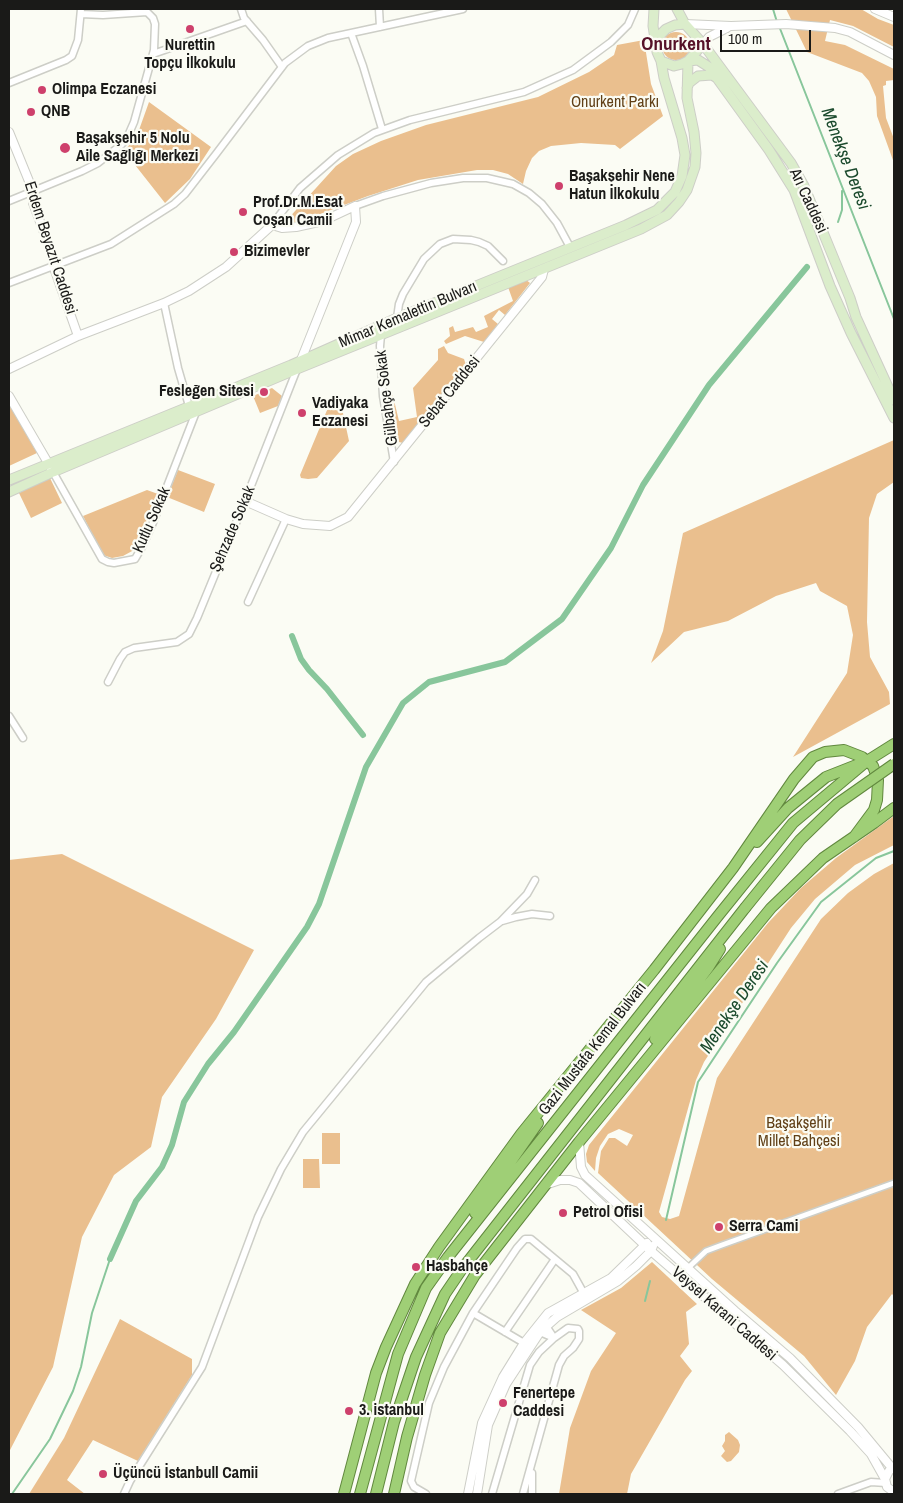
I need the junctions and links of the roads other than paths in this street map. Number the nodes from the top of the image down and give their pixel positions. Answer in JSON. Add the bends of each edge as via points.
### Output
{"nodes":[{"id":1,"x":241,"y":9,"type":"edge"},
{"id":2,"x":379,"y":9,"type":"edge"},
{"id":3,"x":463,"y":9,"type":"edge"},
{"id":4,"x":635,"y":9,"type":"edge"},
{"id":5,"x":654,"y":9,"type":"edge"},
{"id":6,"x":677,"y":9,"type":"edge"},
{"id":7,"x":875,"y":9,"type":"edge"},
{"id":8,"x":81,"y":11,"type":"edge"},
{"id":9,"x":894,"y":17,"type":"edge"},
{"id":10,"x":247,"y":21,"type":"junction"},
{"id":11,"x":685,"y":24,"type":"junction"},
{"id":12,"x":732,"y":26,"type":"junction"},
{"id":13,"x":380,"y":27,"type":"junction"},
{"id":14,"x":351,"y":33,"type":"junction"},
{"id":15,"x":656,"y":44,"type":"junction"},
{"id":16,"x":703,"y":44,"type":"junction"},
{"id":17,"x":153,"y":54,"type":"junction"},
{"id":18,"x":894,"y":55,"type":"edge"},
{"id":19,"x":661,"y":61,"type":"junction"},
{"id":20,"x":688,"y":61,"type":"junction"},
{"id":21,"x":282,"y":67,"type":"junction"},
{"id":22,"x":718,"y":78,"type":"junction"},
{"id":23,"x":9,"y":83,"type":"edge"},
{"id":24,"x":686,"y":88,"type":"junction"},
{"id":25,"x":382,"y":129,"type":"junction"},
{"id":26,"x":9,"y":132,"type":"edge"},
{"id":27,"x":33,"y":191,"type":"junction"},
{"id":28,"x":9,"y":201,"type":"edge"},
{"id":29,"x":355,"y":206,"type":"junction"},
{"id":30,"x":272,"y":225,"type":"junction"},
{"id":31,"x":570,"y":248,"type":"junction"},
{"id":32,"x":503,"y":262,"type":"dead end"},
{"id":33,"x":53,"y":265,"type":"junction"},
{"id":34,"x":544,"y":269,"type":"junction"},
{"id":35,"x":9,"y":283,"type":"edge"},
{"id":36,"x":164,"y":302,"type":"junction"},
{"id":37,"x":398,"y":318,"type":"junction"},
{"id":38,"x":382,"y":325,"type":"junction"},
{"id":39,"x":381,"y":335,"type":"junction"},
{"id":40,"x":78,"y":336,"type":"junction"},
{"id":41,"x":301,"y":360,"type":"junction"},
{"id":42,"x":9,"y":369,"type":"edge"},
{"id":43,"x":297,"y":369,"type":"junction"},
{"id":44,"x":9,"y":396,"type":"edge"},
{"id":45,"x":894,"y":400,"type":"edge"},
{"id":46,"x":193,"y":409,"type":"junction"},
{"id":47,"x":894,"y":418,"type":"edge"},
{"id":48,"x":394,"y":462,"type":"junction"},
{"id":49,"x":50,"y":468,"type":"junction"},
{"id":50,"x":9,"y":480,"type":"edge"},
{"id":51,"x":9,"y":492,"type":"edge"},
{"id":52,"x":245,"y":501,"type":"junction"},
{"id":53,"x":286,"y":519,"type":"junction"},
{"id":54,"x":248,"y":602,"type":"dead end"},
{"id":55,"x":108,"y":682,"type":"dead end"},
{"id":56,"x":9,"y":716,"type":"edge"},
{"id":57,"x":23,"y":738,"type":"dead end"},
{"id":58,"x":894,"y":744,"type":"edge"},
{"id":59,"x":867,"y":761,"type":"junction"},
{"id":60,"x":894,"y":764,"type":"edge"},
{"id":61,"x":894,"y":808,"type":"edge"},
{"id":62,"x":854,"y":837,"type":"junction"},
{"id":63,"x":733,"y":868,"type":"junction"},
{"id":64,"x":535,"y":880,"type":"dead end"},
{"id":65,"x":745,"y":908,"type":"junction"},
{"id":66,"x":550,"y":916,"type":"dead end"},
{"id":67,"x":500,"y":922,"type":"junction"},
{"id":68,"x":571,"y":1074,"type":"junction"},
{"id":69,"x":579,"y":1142,"type":"junction"},
{"id":70,"x":894,"y":1183,"type":"edge"},
{"id":71,"x":545,"y":1184,"type":"junction"},
{"id":72,"x":656,"y":1239,"type":"junction"},
{"id":73,"x":644,"y":1244,"type":"junction"},
{"id":74,"x":651,"y":1251,"type":"junction"},
{"id":75,"x":448,"y":1257,"type":"junction"},
{"id":76,"x":555,"y":1259,"type":"junction"},
{"id":77,"x":688,"y":1268,"type":"junction"},
{"id":78,"x":583,"y":1292,"type":"junction"},
{"id":79,"x":473,"y":1313,"type":"junction"},
{"id":80,"x":543,"y":1329,"type":"junction"},
{"id":81,"x":505,"y":1332,"type":"junction"},
{"id":82,"x":554,"y":1338,"type":"junction"},
{"id":83,"x":524,"y":1343,"type":"junction"},
{"id":84,"x":532,"y":1465,"type":"junction"},
{"id":85,"x":893,"y":1467,"type":"edge"},
{"id":86,"x":885,"y":1481,"type":"junction"},
{"id":87,"x":894,"y":1492,"type":"edge"},
{"id":88,"x":124,"y":1494,"type":"edge"},
{"id":89,"x":344,"y":1494,"type":"edge"},
{"id":90,"x":360,"y":1494,"type":"edge"},
{"id":91,"x":376,"y":1494,"type":"edge"},
{"id":92,"x":394,"y":1494,"type":"edge"},
{"id":93,"x":426,"y":1494,"type":"edge"},
{"id":94,"x":468,"y":1494,"type":"edge"},
{"id":95,"x":476,"y":1494,"type":"edge"},
{"id":96,"x":492,"y":1494,"type":"edge"},
{"id":97,"x":523,"y":1494,"type":"edge"},
{"id":98,"x":532,"y":1494,"type":"edge"},
{"id":99,"x":838,"y":1494,"type":"edge"}],
"edges":[{"from":1,"to":10,"type":"street"},
{"from":2,"to":13,"type":"street"},
{"from":3,"to":13,"type":"street"},
{"from":4,"to":25,"type":"street","via":[[628,25],[611,42],[573,70],[524,92]]},
{"from":5,"to":15,"type":"main road"},
{"from":6,"to":11,"type":"main road"},
{"from":7,"to":9,"type":"street"},
{"from":8,"to":17,"type":"street","via":[[103,15],[151,14],[155,24]]},
{"from":8,"to":23,"type":"street","via":[[78,40],[72,56]]},
{"from":10,"to":17,"type":"street"},
{"from":10,"to":21,"type":"street"},
{"from":11,"to":12,"type":"street"},
{"from":11,"to":15,"type":"main road","via":[[666,29]]},
{"from":11,"to":16,"type":"main road","name":"Arı Caddesi"},
{"from":12,"to":16,"type":"street","via":[[720,30]]},
{"from":12,"to":18,"type":"street","via":[[786,24],[835,28],[850,32]]},
{"from":13,"to":14,"type":"street"},
{"from":14,"to":21,"type":"street","via":[[308,46]]},
{"from":14,"to":25,"type":"street"},
{"from":15,"to":19,"type":"main road"},
{"from":16,"to":20,"type":"main road"},
{"from":16,"to":45,"type":"main road","name":"Arı Caddesi","via":[[804,186],[856,317]]},
{"from":17,"to":27,"type":"street","via":[[134,122],[121,145],[91,166]]},
{"from":19,"to":20,"type":"main road","via":[[674,66]]},
{"from":19,"to":31,"type":"main road","name":"Mimar Kemalettin Bulvarı","via":[[684,155],[682,176],[675,192],[651,213]]},
{"from":20,"to":22,"type":"main road","name":"Arı Caddesi","via":[[704,63]]},
{"from":20,"to":24,"type":"main road"},
{"from":21,"to":33,"type":"street","via":[[174,204],[111,244]]},
{"from":22,"to":24,"type":"main road","via":[[698,76]]},
{"from":22,"to":47,"type":"main road","name":"Arı Caddesi","via":[[794,190],[851,333]]},
{"from":24,"to":34,"type":"main road","via":[[696,153],[692,179],[680,202],[655,222]]},
{"from":25,"to":30,"type":"street","via":[[338,155],[300,188]]},
{"from":26,"to":27,"type":"street","name":"Erdem Beyazıt Caddesi"},
{"from":27,"to":28,"type":"street"},
{"from":27,"to":33,"type":"street","name":"Erdem Beyazıt Caddesi","via":[[33,203],[54,259]]},
{"from":29,"to":30,"type":"street","via":[[323,221],[296,227]]},
{"from":29,"to":31,"type":"street","via":[[431,183],[487,178],[513,184],[529,193],[557,222]]},
{"from":29,"to":41,"type":"street","via":[[356,222]]},
{"from":30,"to":36,"type":"street","via":[[226,267],[189,291]]},
{"from":31,"to":37,"type":"main road","name":"Mimar Kemalettin Bulvarı"},
{"from":32,"to":37,"type":"street","via":[[488,246],[479,242],[453,239],[440,244],[424,259],[403,294]]},
{"from":33,"to":35,"type":"street"},
{"from":33,"to":40,"type":"street","name":"Erdem Beyazıt Caddesi"},
{"from":34,"to":39,"type":"main road"},
{"from":34,"to":48,"type":"street","name":"Sebat Caddesi","via":[[542,277]]},
{"from":36,"to":40,"type":"street"},
{"from":36,"to":46,"type":"street","via":[[178,368]]},
{"from":37,"to":38,"type":"main road","name":"Mimar Kemalettin Bulvarı"},
{"from":38,"to":39,"type":"main road"},
{"from":38,"to":41,"type":"main road","name":"Mimar Kemalettin Bulvarı"},
{"from":39,"to":43,"type":"main road"},
{"from":39,"to":48,"type":"street","name":"Gülbahçe Sokak","via":[[383,396]]},
{"from":40,"to":42,"type":"street"},
{"from":41,"to":43,"type":"main road"},
{"from":41,"to":46,"type":"main road","name":"Mimar Kemalettin Bulvarı"},
{"from":43,"to":46,"type":"main road"},
{"from":43,"to":52,"type":"street","name":"Şehzade Sokak"},
{"from":44,"to":49,"type":"street"},
{"from":46,"to":49,"type":"main road"},
{"from":46,"to":49,"type":"street","name":"Kutlu Sokak","via":[[152,525],[135,558],[114,563],[102,559]]},
{"from":48,"to":53,"type":"street","name":"Sebat Caddesi","via":[[343,521],[330,526],[311,526]]},
{"from":49,"to":50,"type":"main road"},
{"from":49,"to":51,"type":"main road"},
{"from":52,"to":53,"type":"street","name":"Sebat Caddesi"},
{"from":52,"to":55,"type":"street","name":"Şehzade Sokak","via":[[189,634],[177,642],[125,652]]},
{"from":53,"to":54,"type":"street"},
{"from":56,"to":57,"type":"street"},
{"from":58,"to":59,"type":"highway","name":"Gazi Mustafa Kemal Bulvarı"},
{"from":59,"to":62,"type":"highway","via":[[873,766],[878,780],[878,800]]},
{"from":59,"to":63,"type":"highway","via":[[826,777],[788,808]]},
{"from":59,"to":63,"type":"highway","via":[[844,750],[813,757],[794,779]]},
{"from":59,"to":75,"type":"highway","name":"Gazi Mustafa Kemal Bulvarı","via":[[793,823]]},
{"from":60,"to":65,"type":"highway","name":"Gazi Mustafa Kemal Bulvarı","bridge":true,"via":[[837,804],[800,840]]},
{"from":61,"to":62,"type":"highway"},
{"from":62,"to":69,"type":"highway","via":[[823,858],[771,908]]},
{"from":63,"to":68,"type":"highway"},
{"from":64,"to":67,"type":"street","via":[[527,894]]},
{"from":65,"to":69,"type":"highway","via":[[708,968]]},
{"from":65,"to":91,"type":"highway","name":"Gazi Mustafa Kemal Bulvarı","via":[[445,1294],[416,1357],[394,1422]]},
{"from":66,"to":67,"type":"street","via":[[532,914]]},
{"from":67,"to":88,"type":"street","via":[[426,982],[303,1132],[258,1217],[202,1366]]},
{"from":68,"to":75,"type":"highway","via":[[470,1219]]},
{"from":68,"to":89,"type":"highway","via":[[516,1142],[415,1284],[376,1373]]},
{"from":69,"to":71,"type":"highway"},
{"from":69,"to":72,"type":"street","name":"Veysel Karani Caddesi","via":[[581,1167],[585,1175]]},
{"from":70,"to":77,"type":"street","via":[[706,1251]]},
{"from":71,"to":73,"type":"street","name":"Veysel Karani Caddesi","via":[[560,1180],[579,1183]]},
{"from":71,"to":92,"type":"highway","via":[[474,1275],[440,1333],[407,1437]]},
{"from":72,"to":73,"type":"street"},
{"from":72,"to":74,"type":"street"},
{"from":72,"to":77,"type":"street","name":"Veysel Karani Caddesi"},
{"from":73,"to":74,"type":"street","name":"Veysel Karani Caddesi"},
{"from":73,"to":78,"type":"street","via":[[611,1278]]},
{"from":74,"to":80,"type":"street","via":[[618,1281],[557,1317]]},
{"from":74,"to":86,"type":"street","name":"Veysel Karani Caddesi","via":[[790,1372],[871,1454]]},
{"from":75,"to":90,"type":"highway","name":"Gazi Mustafa Kemal Bulvarı","via":[[426,1288],[398,1354]]},
{"from":76,"to":78,"type":"street","via":[[573,1274]]},
{"from":76,"to":79,"type":"street","via":[[531,1239],[525,1239]]},
{"from":76,"to":81,"type":"street"},
{"from":77,"to":85,"type":"street","name":"Veysel Karani Caddesi","via":[[790,1358]]},
{"from":78,"to":83,"type":"street","via":[[548,1313]]},
{"from":79,"to":81,"type":"street"},
{"from":79,"to":93,"type":"street","via":[[429,1403],[411,1481],[414,1487]]},
{"from":80,"to":82,"type":"street"},
{"from":80,"to":95,"type":"street","via":[[506,1384],[488,1425]]},
{"from":81,"to":83,"type":"street"},
{"from":82,"to":84,"type":"street","via":[[568,1328],[579,1331],[579,1339],[558,1365]]},
{"from":82,"to":96,"type":"street","via":[[534,1358],[527,1372]]},
{"from":83,"to":94,"type":"street","via":[[503,1377],[482,1423]]},
{"from":84,"to":97,"type":"street"},
{"from":84,"to":98,"type":"street"},
{"from":85,"to":86,"type":"street"},
{"from":86,"to":87,"type":"street","name":"Veysel Karani Caddesi"},
{"from":86,"to":99,"type":"street","via":[[871,1482]]}]}
